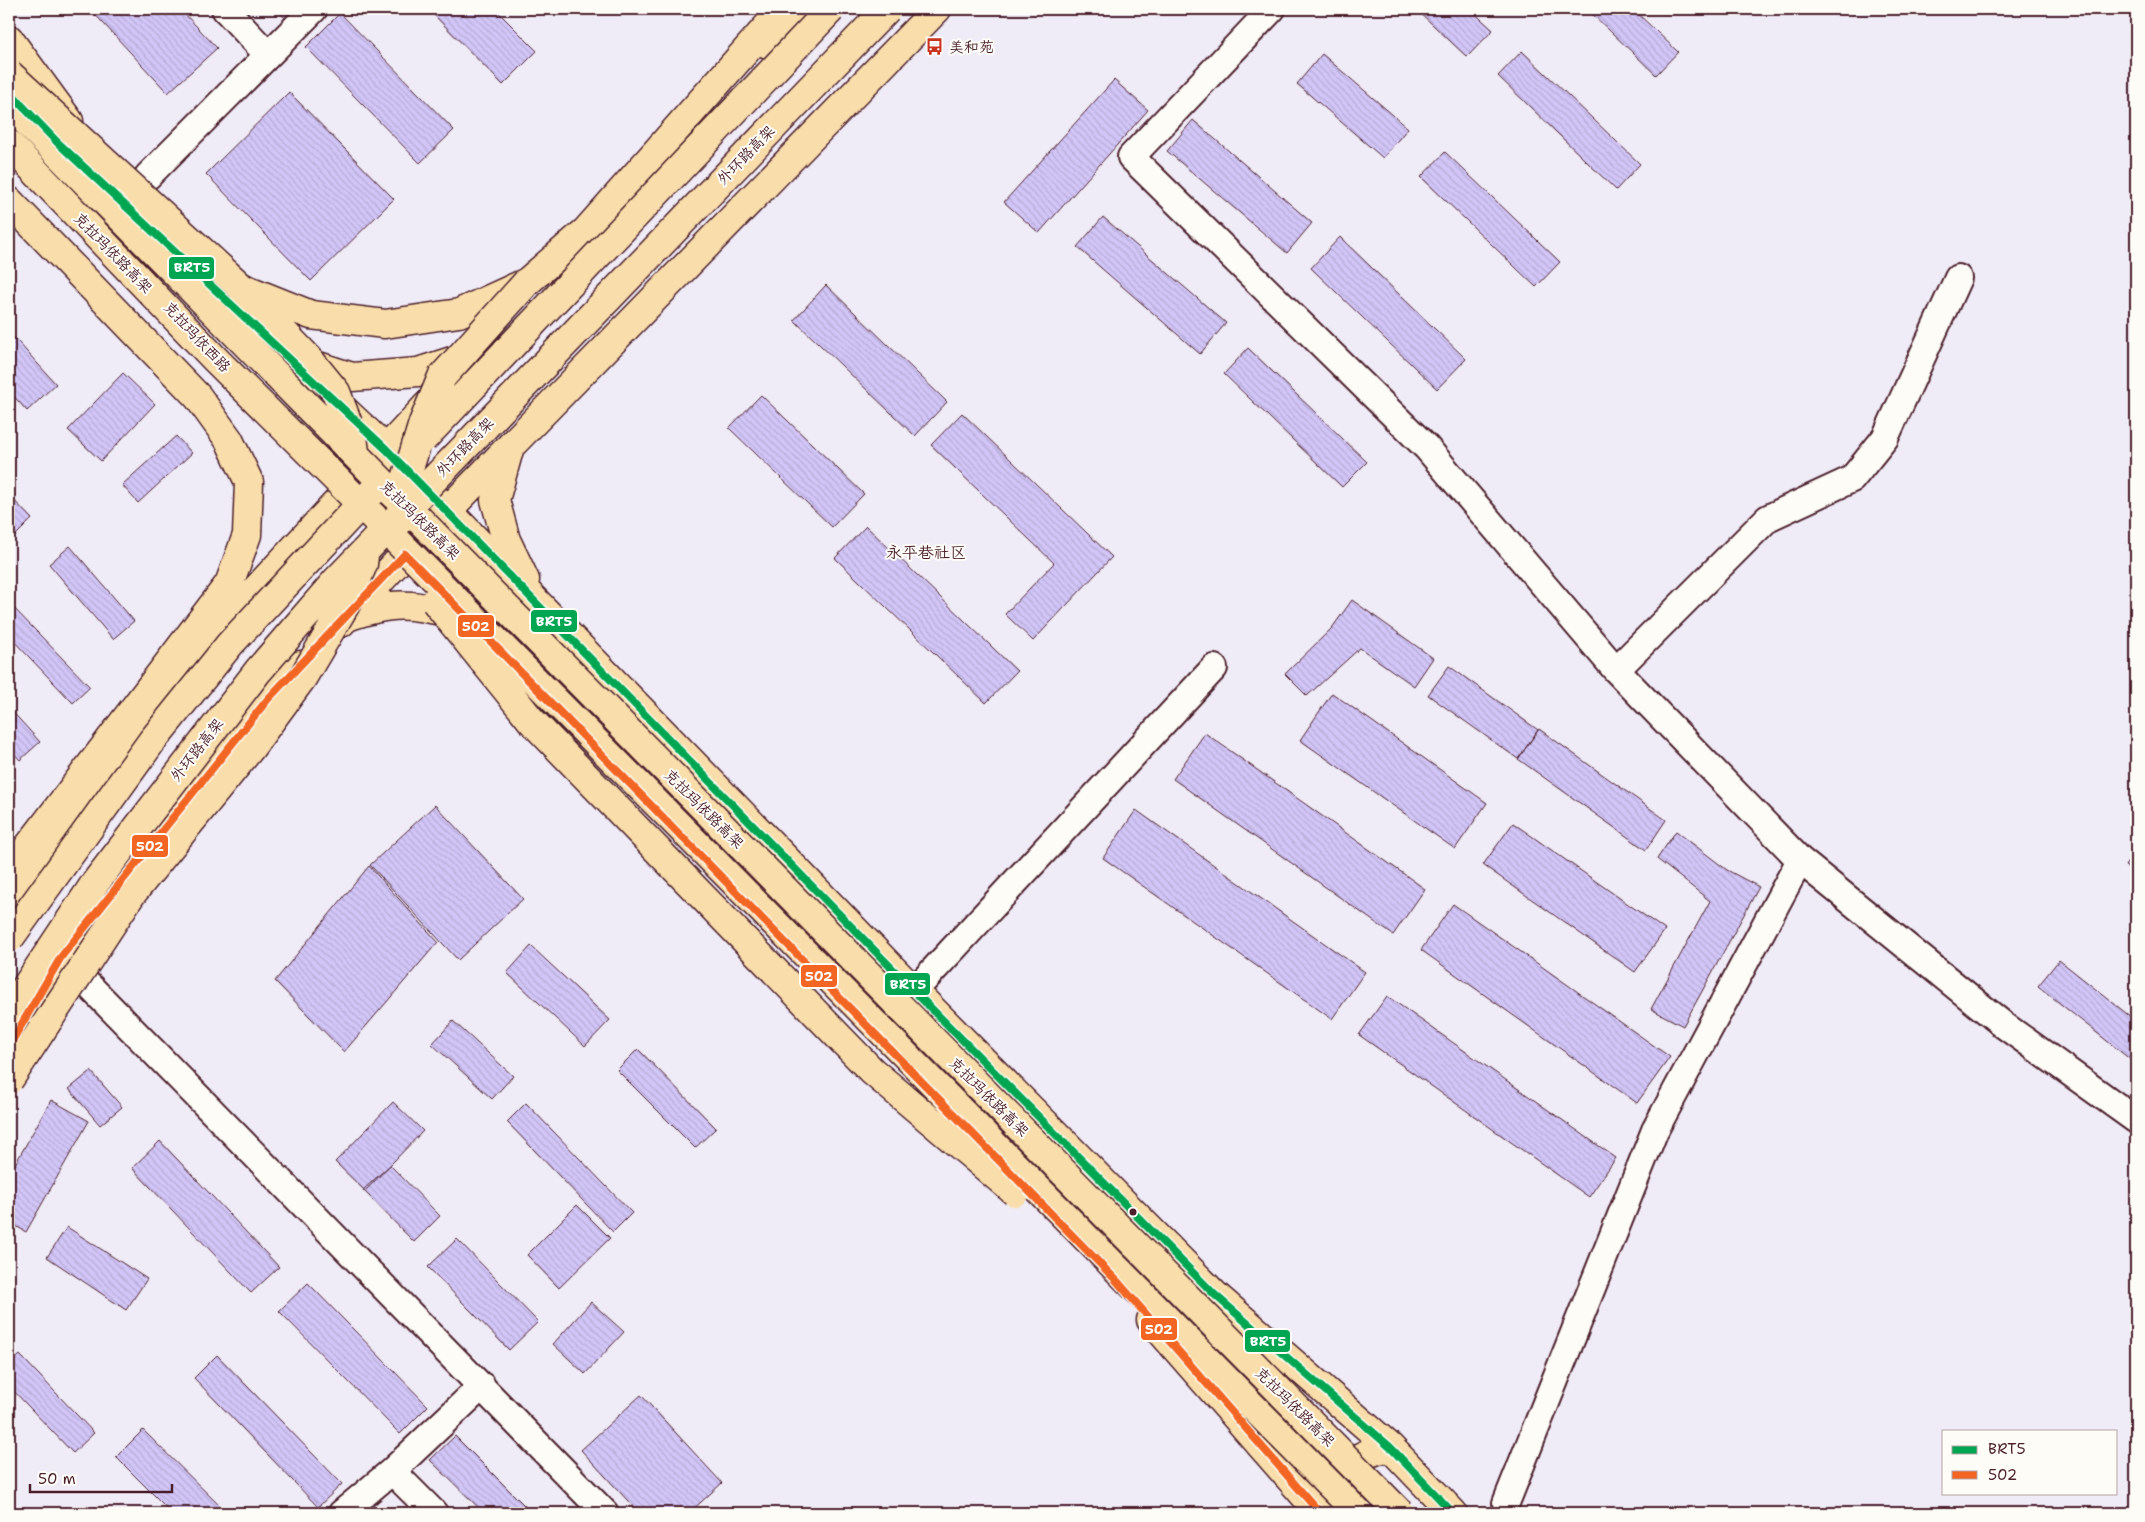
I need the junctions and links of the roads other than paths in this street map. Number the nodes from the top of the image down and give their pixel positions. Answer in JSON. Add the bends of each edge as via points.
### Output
{"nodes":[{"id":1,"x":225,"y":9,"type":"edge"},
{"id":2,"x":314,"y":9,"type":"edge"},
{"id":3,"x":783,"y":9,"type":"edge"},
{"id":4,"x":801,"y":9,"type":"edge"},
{"id":5,"x":831,"y":9,"type":"edge"},
{"id":6,"x":886,"y":9,"type":"edge"},
{"id":7,"x":937,"y":9,"type":"edge"},
{"id":8,"x":1272,"y":9,"type":"edge"},
{"id":9,"x":9,"y":39,"type":"edge"},
{"id":10,"x":268,"y":55,"type":"junction"},
{"id":11,"x":9,"y":74,"type":"edge"},
{"id":12,"x":9,"y":92,"type":"edge"},
{"id":13,"x":9,"y":104,"type":"edge"},
{"id":14,"x":9,"y":137,"type":"edge"},
{"id":15,"x":9,"y":144,"type":"edge"},
{"id":16,"x":148,"y":176,"type":"dead end"},
{"id":17,"x":9,"y":201,"type":"edge"},
{"id":18,"x":138,"y":218,"type":"junction"},
{"id":19,"x":1958,"y":278,"type":"dead end"},
{"id":20,"x":527,"y":282,"type":"junction"},
{"id":21,"x":241,"y":287,"type":"junction"},
{"id":22,"x":478,"y":352,"type":"junction"},
{"id":23,"x":284,"y":354,"type":"junction"},
{"id":24,"x":386,"y":449,"type":"junction"},
{"id":25,"x":509,"y":449,"type":"junction"},
{"id":26,"x":344,"y":493,"type":"junction"},
{"id":27,"x":448,"y":511,"type":"junction"},
{"id":28,"x":405,"y":554,"type":"junction"},
{"id":29,"x":534,"y":599,"type":"junction"},
{"id":30,"x":346,"y":617,"type":"junction"},
{"id":31,"x":466,"y":617,"type":"junction"},
{"id":32,"x":1214,"y":668,"type":"dead end"},
{"id":33,"x":1616,"y":670,"type":"junction"},
{"id":34,"x":1800,"y":860,"type":"junction"},
{"id":35,"x":9,"y":872,"type":"edge"},
{"id":36,"x":9,"y":897,"type":"edge"},
{"id":37,"x":9,"y":939,"type":"edge"},
{"id":38,"x":61,"y":957,"type":"junction"},
{"id":39,"x":914,"y":991,"type":"junction"},
{"id":40,"x":9,"y":1012,"type":"edge"},
{"id":41,"x":9,"y":1046,"type":"edge"},
{"id":42,"x":9,"y":1080,"type":"edge"},
{"id":43,"x":2136,"y":1120,"type":"edge"},
{"id":44,"x":1207,"y":1362,"type":"junction"},
{"id":45,"x":482,"y":1386,"type":"junction"},
{"id":46,"x":1390,"y":1447,"type":"junction"},
{"id":47,"x":392,"y":1471,"type":"junction"},
{"id":48,"x":1506,"y":1502,"type":"dead end"},
{"id":49,"x":342,"y":1513,"type":"edge"},
{"id":50,"x":434,"y":1513,"type":"edge"},
{"id":51,"x":605,"y":1513,"type":"edge"},
{"id":52,"x":1321,"y":1513,"type":"edge"},
{"id":53,"x":1358,"y":1513,"type":"edge"},
{"id":54,"x":1400,"y":1513,"type":"edge"},
{"id":55,"x":1453,"y":1513,"type":"edge"}],
"edges":[{"from":1,"to":10,"type":"street"},
{"from":2,"to":10,"type":"street"},
{"from":3,"to":20,"type":"main road","via":[[586,231]]},
{"from":4,"to":22,"type":"main road"},
{"from":5,"to":37,"type":"main road","bridge":true,"via":[[230,644],[152,741]]},
{"from":6,"to":40,"type":"main road","name":"外环路高架","bridge":true,"via":[[336,582],[258,671],[95,883]]},
{"from":7,"to":25,"type":"main road"},
{"from":8,"to":33,"type":"street","via":[[1130,157],[1426,448]]},
{"from":9,"to":18,"type":"main road"},
{"from":10,"to":16,"type":"street"},
{"from":11,"to":21,"type":"main road","bridge":true},
{"from":12,"to":18,"type":"main road"},
{"from":13,"to":54,"type":"main road","name":"克拉玛依路高架","bridge":true},
{"from":14,"to":26,"type":"main road","name":"克拉玛依西路"},
{"from":15,"to":44,"type":"main road","name":"克拉玛依路高架","bridge":true,"via":[[215,359]]},
{"from":17,"to":35,"type":"main road","via":[[198,397],[229,440],[249,482],[248,535],[229,584]]},
{"from":18,"to":23,"type":"main road"},
{"from":19,"to":33,"type":"street","via":[[1885,438],[1852,479],[1768,518]]},
{"from":20,"to":21,"type":"main road","bridge":true,"via":[[459,313],[385,324],[311,315]]},
{"from":20,"to":44,"type":"main road","bridge":true,"via":[[442,377],[423,423],[405,482],[408,546],[434,601],[531,720],[872,1071],[995,1174]]},
{"from":21,"to":42,"type":"main road","bridge":true,"via":[[336,392],[353,437],[368,525],[363,564],[350,599],[303,677],[250,749],[131,895]]},
{"from":22,"to":23,"type":"main road","via":[[418,372],[352,377]]},
{"from":22,"to":24,"type":"main road"},
{"from":23,"to":24,"type":"main road"},
{"from":24,"to":26,"type":"main road"},
{"from":24,"to":27,"type":"main road"},
{"from":25,"to":27,"type":"main road"},
{"from":25,"to":29,"type":"main road","via":[[495,500],[506,540]]},
{"from":26,"to":28,"type":"main road","name":"克拉玛依西路"},
{"from":26,"to":36,"type":"main road","via":[[184,667]]},
{"from":27,"to":28,"type":"main road"},
{"from":27,"to":29,"type":"main road"},
{"from":28,"to":30,"type":"main road"},
{"from":28,"to":31,"type":"main road","name":"克拉玛依西路"},
{"from":29,"to":39,"type":"main road"},
{"from":30,"to":31,"type":"main road","via":[[396,604]]},
{"from":30,"to":38,"type":"main road","via":[[268,699]]},
{"from":31,"to":52,"type":"main road","name":"克拉玛依西路","via":[[1116,1280]]},
{"from":32,"to":39,"type":"street"},
{"from":33,"to":34,"type":"street"},
{"from":34,"to":43,"type":"street","via":[[2005,1026]]},
{"from":34,"to":48,"type":"street","via":[[1655,1130]]},
{"from":38,"to":41,"type":"main road"},
{"from":38,"to":45,"type":"street"},
{"from":39,"to":46,"type":"main road","via":[[1215,1295]]},
{"from":44,"to":53,"type":"main road","name":"克拉玛依路高架","bridge":true},
{"from":45,"to":47,"type":"street"},
{"from":45,"to":51,"type":"street"},
{"from":46,"to":52,"type":"main road","via":[[1370,1451],[1351,1461],[1336,1476]]},
{"from":46,"to":55,"type":"main road"},
{"from":47,"to":49,"type":"street"},
{"from":47,"to":50,"type":"street"}]}
